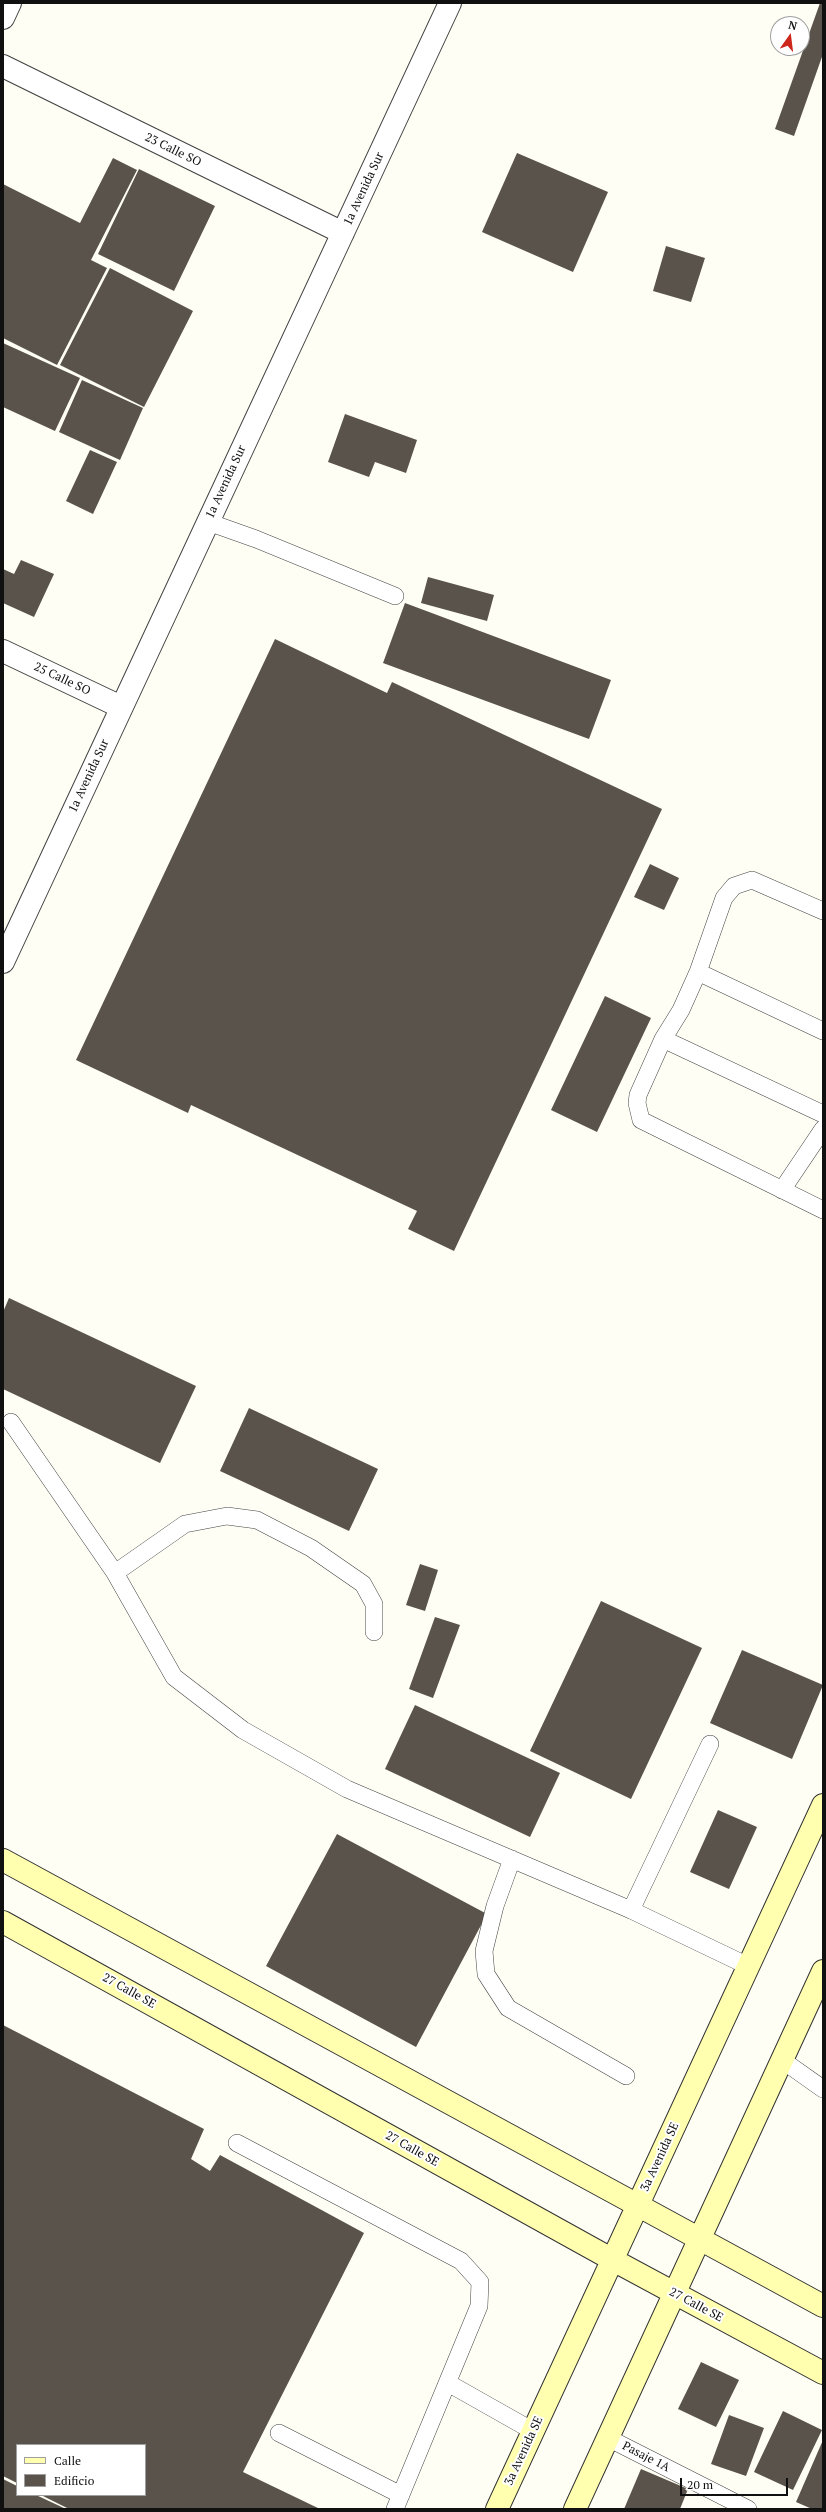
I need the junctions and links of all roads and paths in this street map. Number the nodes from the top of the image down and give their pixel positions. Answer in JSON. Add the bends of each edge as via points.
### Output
{"nodes":[{"id":1,"x":10,"y":3,"type":"edge"},
{"id":2,"x":450,"y":3,"type":"edge"},
{"id":3,"x":3,"y":18,"type":"edge"},
{"id":4,"x":3,"y":66,"type":"edge"},
{"id":5,"x":343,"y":233,"type":"junction"},
{"id":6,"x":208,"y":522,"type":"junction"},
{"id":7,"x":395,"y":596,"type":"dead end"},
{"id":8,"x":3,"y":651,"type":"edge"},
{"id":9,"x":122,"y":707,"type":"junction"},
{"id":10,"x":823,"y":911,"type":"edge"},
{"id":11,"x":3,"y":962,"type":"edge"},
{"id":12,"x":698,"y":972,"type":"junction"},
{"id":13,"x":823,"y":1032,"type":"edge"},
{"id":14,"x":663,"y":1039,"type":"junction"},
{"id":15,"x":823,"y":1114,"type":"edge"},
{"id":16,"x":823,"y":1129,"type":"edge"},
{"id":17,"x":782,"y":1190,"type":"junction"},
{"id":18,"x":823,"y":1210,"type":"edge"},
{"id":19,"x":11,"y":1422,"type":"dead end"},
{"id":20,"x":115,"y":1572,"type":"junction"},
{"id":21,"x":374,"y":1632,"type":"dead end"},
{"id":22,"x":710,"y":1744,"type":"dead end"},
{"id":23,"x":823,"y":1805,"type":"edge"},
{"id":24,"x":512,"y":1859,"type":"junction"},
{"id":25,"x":3,"y":1860,"type":"edge"},
{"id":26,"x":631,"y":1910,"type":"junction"},
{"id":27,"x":3,"y":1922,"type":"edge"},
{"id":28,"x":748,"y":1966,"type":"junction"},
{"id":29,"x":823,"y":1971,"type":"edge"},
{"id":30,"x":782,"y":2060,"type":"junction"},
{"id":31,"x":626,"y":2076,"type":"dead end"},
{"id":32,"x":823,"y":2089,"type":"edge"},
{"id":33,"x":237,"y":2142,"type":"dead end"},
{"id":34,"x":638,"y":2205,"type":"junction"},
{"id":35,"x":700,"y":2238,"type":"junction"},
{"id":36,"x":613,"y":2260,"type":"junction"},
{"id":37,"x":675,"y":2294,"type":"junction"},
{"id":38,"x":823,"y":2306,"type":"edge"},
{"id":39,"x":823,"y":2373,"type":"edge"},
{"id":40,"x":448,"y":2383,"type":"junction"},
{"id":41,"x":533,"y":2431,"type":"junction"},
{"id":42,"x":280,"y":2433,"type":"dead end"},
{"id":43,"x":608,"y":2438,"type":"junction"},
{"id":44,"x":398,"y":2502,"type":"edge"},
{"id":45,"x":497,"y":2509,"type":"edge"},
{"id":46,"x":575,"y":2509,"type":"edge"},
{"id":47,"x":748,"y":2509,"type":"edge"}],
"edges":[{"from":1,"to":3,"type":"street"},
{"from":2,"to":5,"type":"street","name":"1a Avenida Sur"},
{"from":4,"to":5,"type":"street","name":"23 Calle SO"},
{"from":5,"to":6,"type":"street","name":"1a Avenida Sur"},
{"from":6,"to":7,"type":"lane"},
{"from":6,"to":9,"type":"street","name":"1a Avenida Sur"},
{"from":8,"to":9,"type":"street","name":"25 Calle SO"},
{"from":9,"to":11,"type":"street","name":"1a Avenida Sur"},
{"from":10,"to":12,"type":"lane","via":[[752,880],[734,886],[724,898]]},
{"from":12,"to":13,"type":"lane"},
{"from":12,"to":14,"type":"lane","via":[[681,1010]]},
{"from":14,"to":15,"type":"lane"},
{"from":14,"to":17,"type":"lane","via":[[638,1095],[636,1104],[641,1120]]},
{"from":16,"to":17,"type":"lane"},
{"from":17,"to":18,"type":"lane"},
{"from":19,"to":20,"type":"lane"},
{"from":20,"to":21,"type":"lane","via":[[185,1524],[227,1516],[257,1520],[311,1548],[363,1584],[374,1604]]},
{"from":20,"to":24,"type":"lane","via":[[174,1677],[243,1730],[347,1789]]},
{"from":22,"to":26,"type":"lane"},
{"from":23,"to":28,"type":"main road","name":"3a Avenida SE"},
{"from":24,"to":26,"type":"lane"},
{"from":24,"to":31,"type":"lane","via":[[484,1951],[486,1974],[508,2008]]},
{"from":25,"to":34,"type":"main road"},
{"from":26,"to":28,"type":"lane"},
{"from":27,"to":36,"type":"main road","name":"27 Calle SE"},
{"from":28,"to":34,"type":"main road","name":"3a Avenida SE"},
{"from":29,"to":30,"type":"main road"},
{"from":30,"to":32,"type":"lane"},
{"from":30,"to":35,"type":"main road"},
{"from":33,"to":40,"type":"lane","via":[[462,2261],[480,2282],[479,2306]]},
{"from":34,"to":35,"type":"main road"},
{"from":34,"to":36,"type":"main road","name":"3a Avenida SE"},
{"from":35,"to":37,"type":"main road"},
{"from":35,"to":38,"type":"main road"},
{"from":36,"to":37,"type":"main road","name":"27 Calle SE"},
{"from":36,"to":41,"type":"main road","name":"3a Avenida SE"},
{"from":37,"to":39,"type":"main road","name":"27 Calle SE"},
{"from":37,"to":43,"type":"main road"},
{"from":40,"to":41,"type":"lane"},
{"from":40,"to":44,"type":"lane"},
{"from":41,"to":45,"type":"main road","name":"3a Avenida SE"},
{"from":42,"to":44,"type":"lane"},
{"from":43,"to":46,"type":"main road"},
{"from":43,"to":47,"type":"lane","name":"Pasaje 1A"}]}
